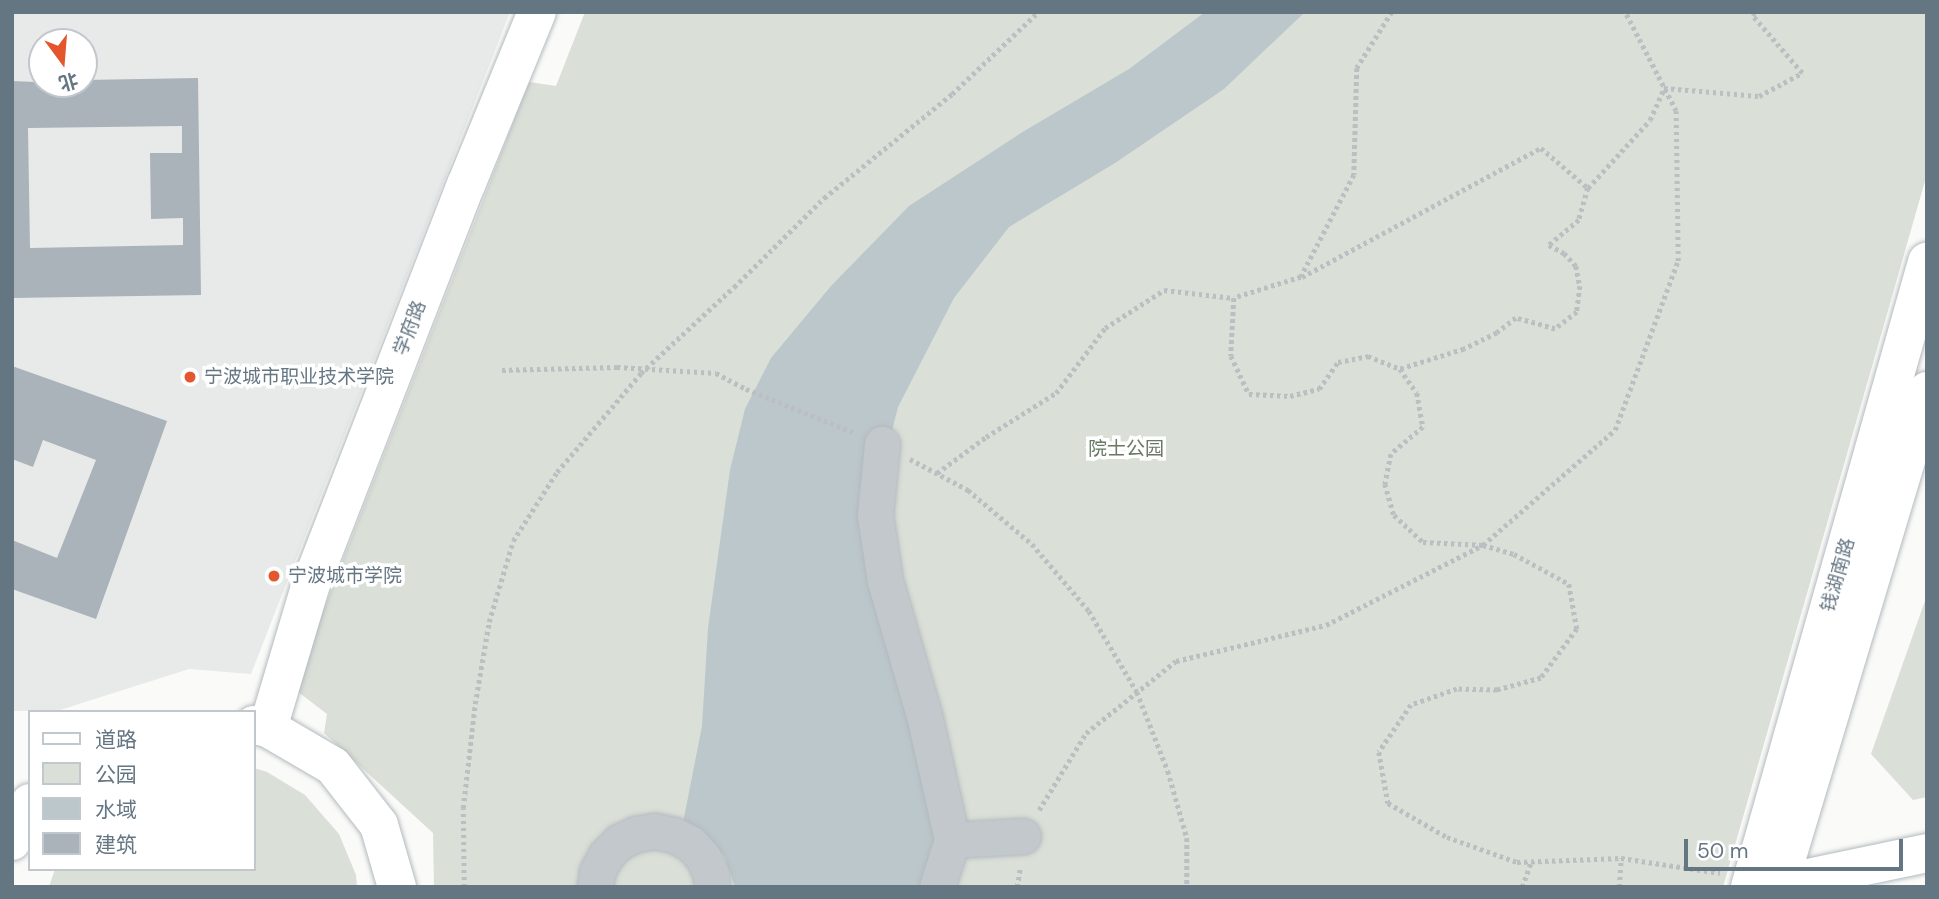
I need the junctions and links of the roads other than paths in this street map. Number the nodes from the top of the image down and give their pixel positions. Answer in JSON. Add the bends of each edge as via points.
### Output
{"nodes":[{"id":1,"x":537,"y":12,"type":"edge"},
{"id":2,"x":1927,"y":262,"type":"edge"},
{"id":3,"x":1927,"y":391,"type":"edge"},
{"id":4,"x":874,"y":441,"type":"road end"},
{"id":5,"x":261,"y":726,"type":"edge"},
{"id":6,"x":28,"y":807,"type":"edge"},
{"id":7,"x":1023,"y":836,"type":"road end"},
{"id":8,"x":952,"y":840,"type":"junction"},
{"id":9,"x":12,"y":841,"type":"edge"},
{"id":10,"x":1927,"y":853,"type":"edge"},
{"id":11,"x":1765,"y":884,"type":"edge"},
{"id":12,"x":397,"y":887,"type":"edge"},
{"id":13,"x":595,"y":887,"type":"edge"},
{"id":14,"x":712,"y":887,"type":"edge"},
{"id":15,"x":937,"y":887,"type":"edge"}],
"edges":[{"from":1,"to":5,"type":"street","name":"学府路","via":[[311,584]]},
{"from":2,"to":11,"type":"street","name":"钱湖南路"},
{"from":3,"to":11,"type":"street","name":"钱湖南路"},
{"from":4,"to":8,"type":"street","via":[[875,515],[885,581],[925,719]]},
{"from":5,"to":12,"type":"street","name":"学府路","via":[[333,766],[379,825]]},
{"from":6,"to":9,"type":"street"},
{"from":7,"to":8,"type":"street"},
{"from":8,"to":15,"type":"street"},
{"from":10,"to":11,"type":"street"},
{"from":13,"to":14,"type":"street","via":[[606,855],[619,842],[655,831],[690,843],[703,857]]}]}
